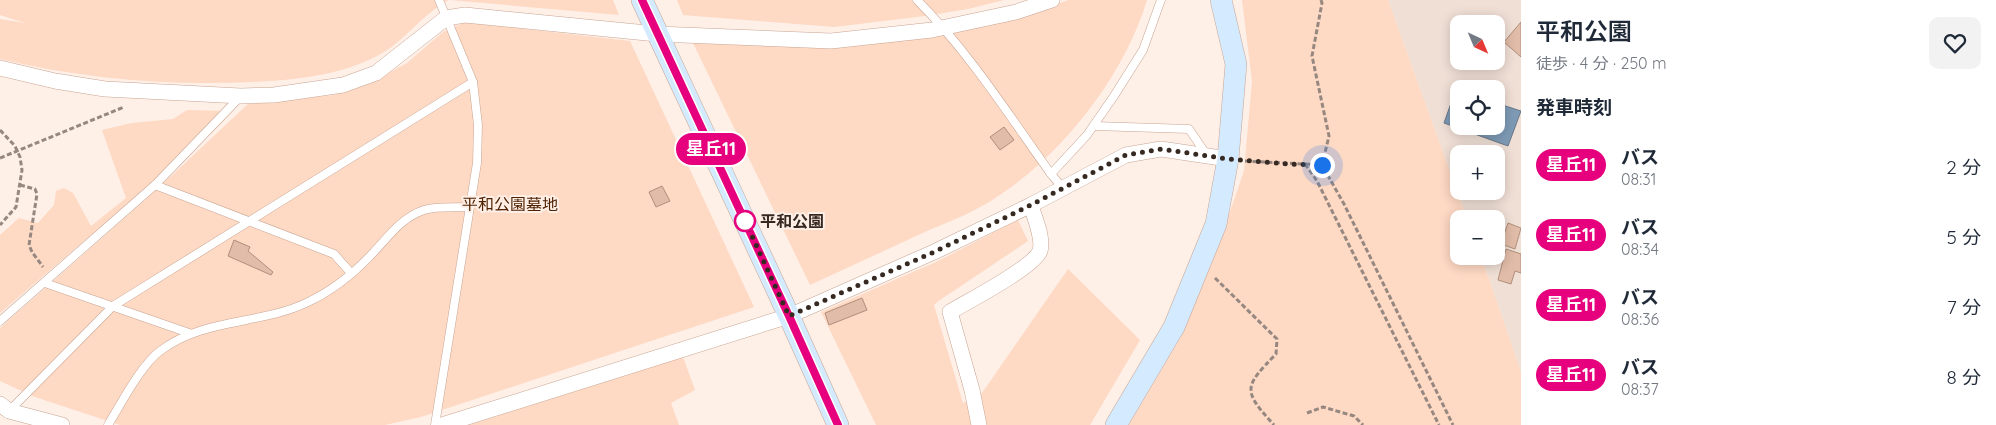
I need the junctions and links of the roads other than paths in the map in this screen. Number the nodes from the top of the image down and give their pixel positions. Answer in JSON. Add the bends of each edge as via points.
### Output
{"nodes":[{"id":1,"x":439,"y":0,"type":"edge"},
{"id":2,"x":642,"y":0,"type":"edge"},
{"id":3,"x":917,"y":0,"type":"edge"},
{"id":4,"x":1052,"y":0,"type":"edge"},
{"id":5,"x":1161,"y":0,"type":"edge"},
{"id":6,"x":1222,"y":0,"type":"edge"},
{"id":7,"x":446,"y":18,"type":"junction"},
{"id":8,"x":944,"y":27,"type":"junction"},
{"id":9,"x":657,"y":34,"type":"junction"},
{"id":10,"x":0,"y":68,"type":"edge"},
{"id":11,"x":473,"y":82,"type":"junction"},
{"id":12,"x":241,"y":96,"type":"junction"},
{"id":13,"x":1094,"y":126,"type":"junction"},
{"id":14,"x":1218,"y":158,"type":"junction"},
{"id":15,"x":1050,"y":174,"type":"junction"},
{"id":16,"x":155,"y":185,"type":"junction"},
{"id":17,"x":1062,"y":188,"type":"junction"},
{"id":18,"x":1031,"y":205,"type":"junction"},
{"id":19,"x":469,"y":208,"type":"junction"},
{"id":20,"x":249,"y":221,"type":"junction"},
{"id":21,"x":351,"y":274,"type":"junction"},
{"id":22,"x":45,"y":283,"type":"junction"},
{"id":23,"x":113,"y":306,"type":"junction"},
{"id":24,"x":789,"y":316,"type":"junction"},
{"id":25,"x":0,"y":321,"type":"edge"},
{"id":26,"x":189,"y":333,"type":"junction"},
{"id":27,"x":7,"y":413,"type":"edge"},
{"id":28,"x":62,"y":425,"type":"edge"},
{"id":29,"x":108,"y":425,"type":"edge"},
{"id":30,"x":435,"y":425,"type":"edge"},
{"id":31,"x":442,"y":425,"type":"edge"},
{"id":32,"x":838,"y":425,"type":"edge"},
{"id":33,"x":979,"y":425,"type":"edge"},
{"id":34,"x":1116,"y":425,"type":"edge"}],
"edges":[{"from":1,"to":7,"type":"lane"},
{"from":2,"to":9,"type":"street"},
{"from":3,"to":8,"type":"lane"},
{"from":4,"to":8,"type":"street","via":[[1016,12]]},
{"from":5,"to":13,"type":"lane","via":[[1143,50]]},
{"from":6,"to":14,"type":"street","via":[[1236,64]]},
{"from":7,"to":9,"type":"street","via":[[465,16]]},
{"from":7,"to":11,"type":"lane"},
{"from":7,"to":12,"type":"street","via":[[376,74],[343,85],[274,95]]},
{"from":8,"to":9,"type":"street","via":[[831,42]]},
{"from":8,"to":15,"type":"lane","via":[[979,71]]},
{"from":9,"to":24,"type":"street"},
{"from":10,"to":12,"type":"street","via":[[105,89]]},
{"from":11,"to":19,"type":"lane","via":[[478,125]]},
{"from":11,"to":20,"type":"lane"},
{"from":12,"to":16,"type":"lane"},
{"from":13,"to":14,"type":"lane","via":[[1189,129]]},
{"from":13,"to":15,"type":"lane"},
{"from":14,"to":17,"type":"street","via":[[1161,149],[1126,155]]},
{"from":14,"to":34,"type":"street","via":[[1216,224],[1174,327]]},
{"from":15,"to":17,"type":"lane"},
{"from":16,"to":20,"type":"lane"},
{"from":16,"to":22,"type":"lane"},
{"from":17,"to":18,"type":"street"},
{"from":18,"to":24,"type":"street"},
{"from":18,"to":33,"type":"street","via":[[1040,251],[1026,266],[950,312]]},
{"from":19,"to":21,"type":"lane","via":[[425,210],[404,221]]},
{"from":19,"to":30,"type":"lane"},
{"from":20,"to":21,"type":"lane","via":[[334,254]]},
{"from":20,"to":23,"type":"lane"},
{"from":21,"to":26,"type":"lane","via":[[328,291],[297,307]]},
{"from":22,"to":23,"type":"lane"},
{"from":22,"to":25,"type":"lane"},
{"from":23,"to":26,"type":"lane"},
{"from":23,"to":27,"type":"lane"},
{"from":24,"to":31,"type":"street"},
{"from":24,"to":32,"type":"street"},
{"from":26,"to":29,"type":"lane","via":[[154,356]]},
{"from":27,"to":28,"type":"street"}]}
